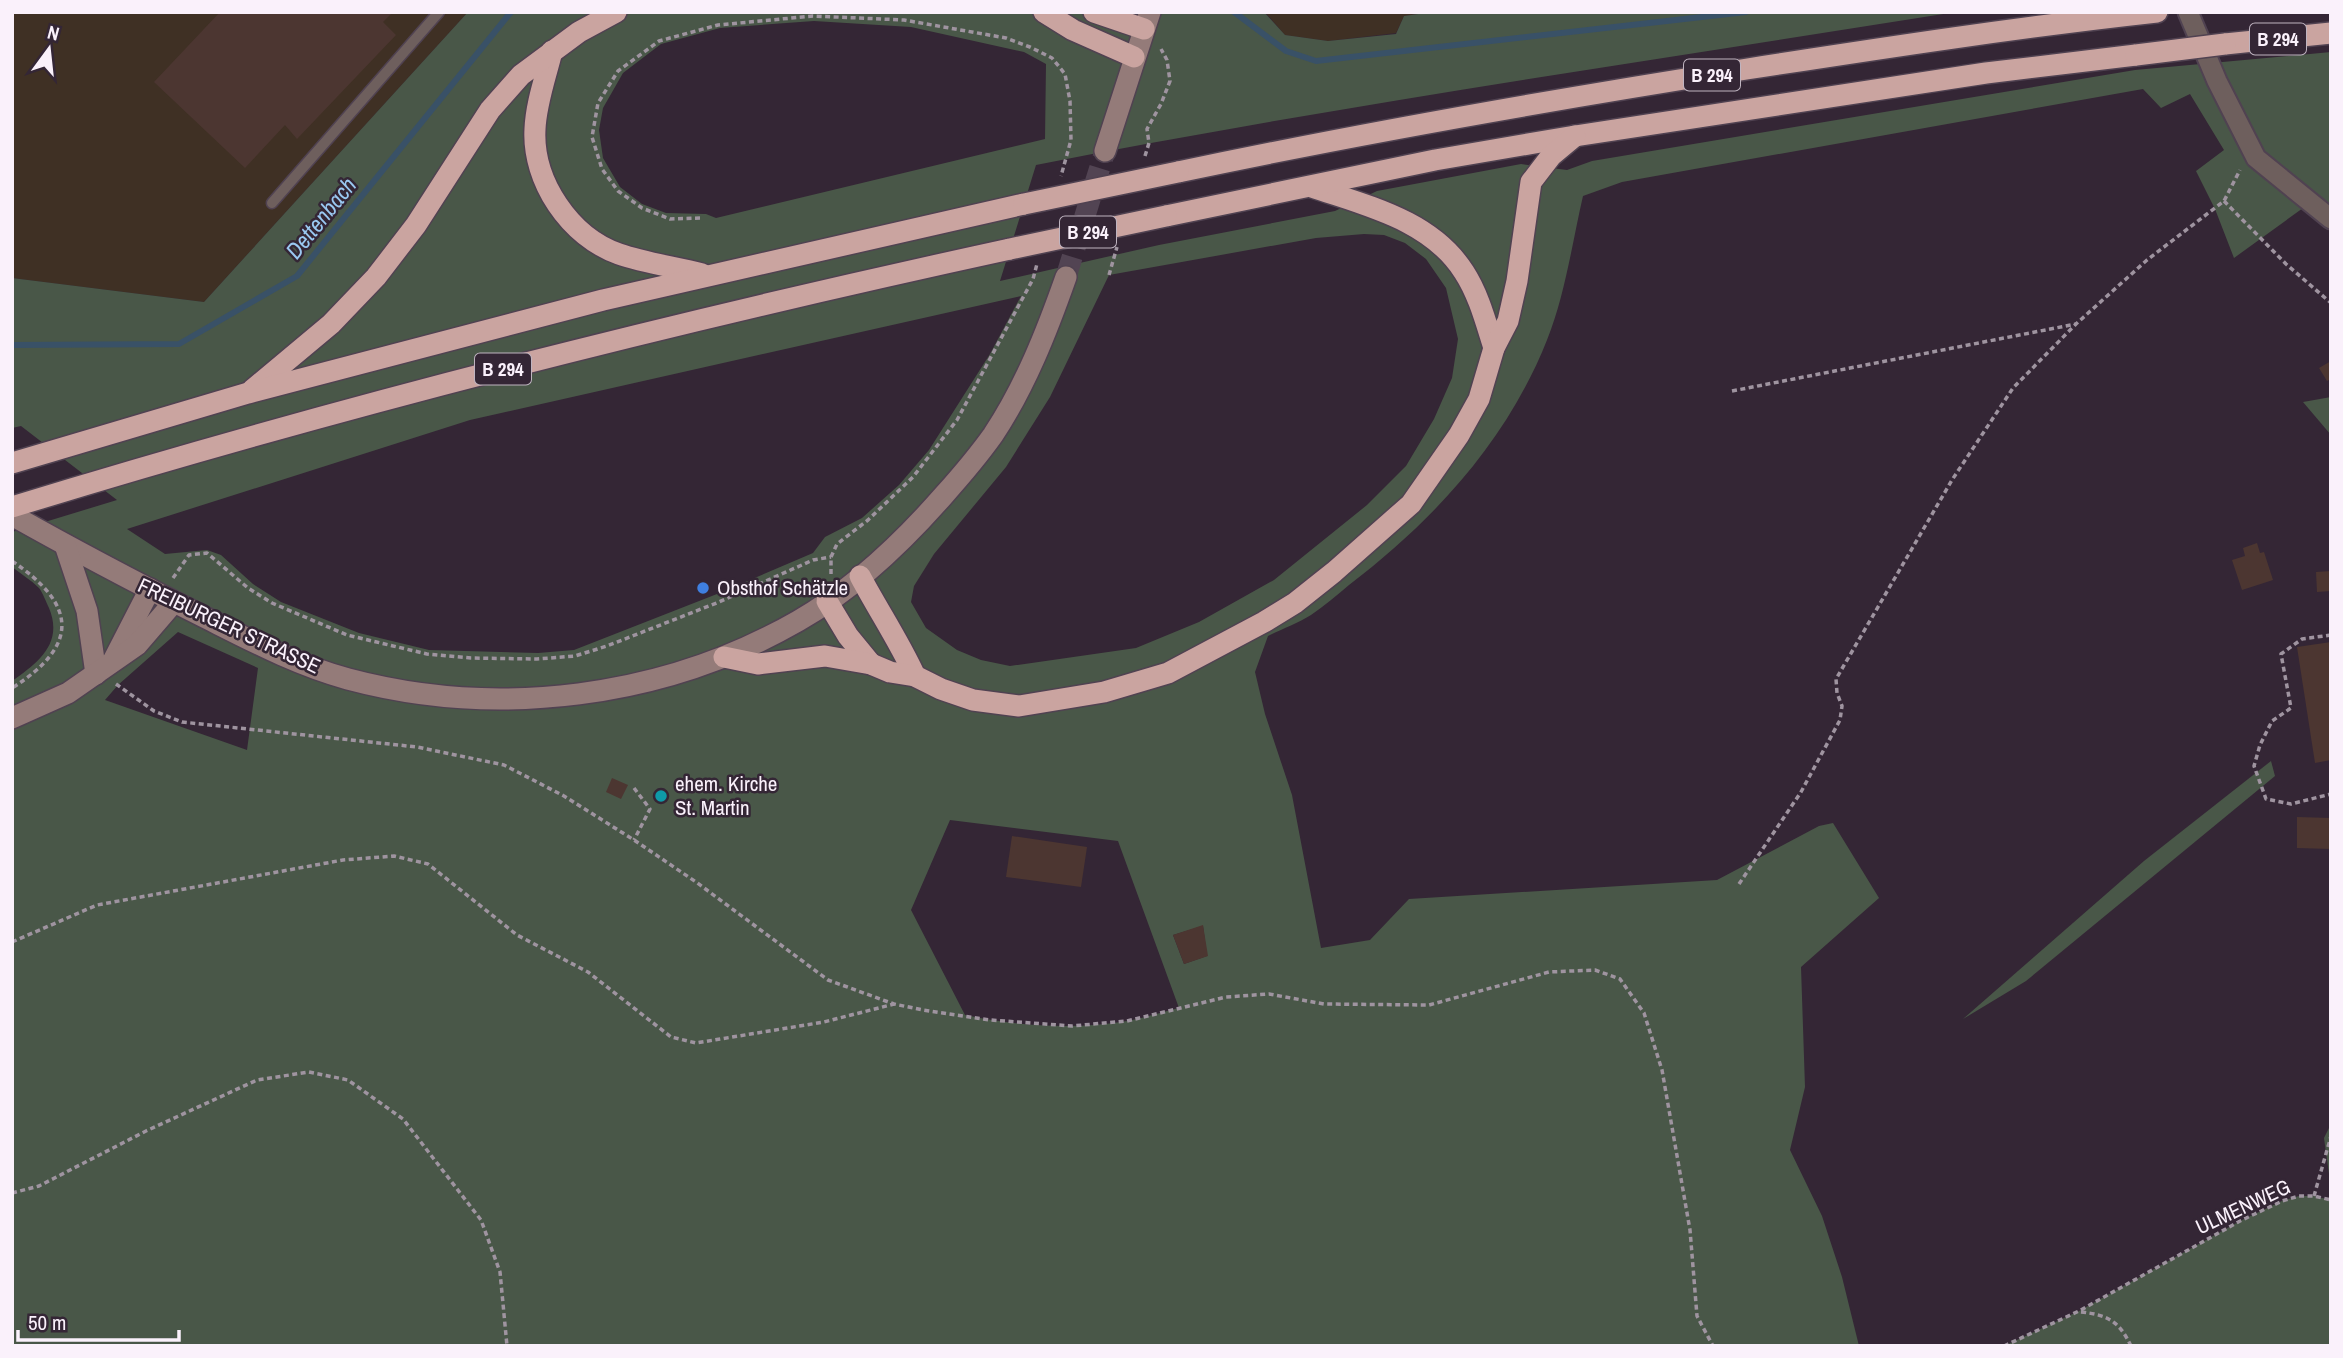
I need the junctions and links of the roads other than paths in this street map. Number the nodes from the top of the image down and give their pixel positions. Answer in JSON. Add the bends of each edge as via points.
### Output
{"nodes":[{"id":1,"x":439,"y":12,"type":"edge"},
{"id":2,"x":616,"y":12,"type":"edge"},
{"id":3,"x":1044,"y":12,"type":"edge"},
{"id":4,"x":1094,"y":12,"type":"edge"},
{"id":5,"x":2157,"y":12,"type":"edge"},
{"id":6,"x":2188,"y":12,"type":"edge"},
{"id":7,"x":1147,"y":21,"type":"edge"},
{"id":8,"x":2331,"y":33,"type":"edge"},
{"id":9,"x":552,"y":51,"type":"junction"},
{"id":10,"x":1134,"y":57,"type":"junction"},
{"id":11,"x":1575,"y":136,"type":"junction"},
{"id":12,"x":1105,"y":150,"type":"tunnel mouth"},
{"id":13,"x":1310,"y":187,"type":"junction"},
{"id":14,"x":272,"y":203,"type":"dead end"},
{"id":15,"x":2331,"y":219,"type":"edge"},
{"id":16,"x":707,"y":276,"type":"junction"},
{"id":17,"x":1066,"y":277,"type":"tunnel mouth"},
{"id":18,"x":1494,"y":348,"type":"junction"},
{"id":19,"x":248,"y":393,"type":"junction"},
{"id":20,"x":12,"y":463,"type":"edge"},
{"id":21,"x":12,"y":507,"type":"edge"},
{"id":22,"x":12,"y":515,"type":"edge"},
{"id":23,"x":65,"y":545,"type":"junction"},
{"id":24,"x":860,"y":576,"type":"junction"},
{"id":25,"x":163,"y":596,"type":"junction"},
{"id":26,"x":835,"y":596,"type":"junction"},
{"id":27,"x":724,"y":657,"type":"junction"},
{"id":28,"x":871,"y":664,"type":"junction"},
{"id":29,"x":104,"y":668,"type":"junction"},
{"id":30,"x":915,"y":676,"type":"junction"},
{"id":31,"x":12,"y":718,"type":"edge"}],
"edges":[{"from":1,"to":14,"type":"lane"},
{"from":2,"to":9,"type":"highway"},
{"from":3,"to":10,"type":"highway"},
{"from":4,"to":7,"type":"highway"},
{"from":5,"to":16,"type":"highway","number":"B 294","bridge":true,"via":[[1879,48],[1301,146]]},
{"from":6,"to":15,"type":"street","via":[[2256,159]]},
{"from":7,"to":10,"type":"main road"},
{"from":8,"to":11,"type":"highway","number":"B 294","bridge":true,"via":[[1945,79]]},
{"from":9,"to":16,"type":"highway","via":[[535,141],[540,171],[562,212],[618,254]]},
{"from":9,"to":19,"type":"highway","via":[[490,110],[416,225],[376,277],[331,324]]},
{"from":10,"to":12,"type":"main road"},
{"from":11,"to":13,"type":"highway","number":"B 294"},
{"from":11,"to":18,"type":"highway","via":[[1551,156],[1531,183],[1517,281],[1508,321]]},
{"from":13,"to":18,"type":"highway","via":[[1401,218],[1445,248],[1474,292]]},
{"from":13,"to":21,"type":"highway","number":"B 294","bridge":true,"via":[[684,323],[257,434]]},
{"from":16,"to":19,"type":"highway","number":"B 294"},
{"from":17,"to":24,"type":"main road","name":"FREIBURGER STRASSE","via":[[1030,368],[993,434],[922,520]]},
{"from":18,"to":30,"type":"highway","via":[[1479,399],[1411,504],[1295,603],[1218,648],[1168,673],[1104,692],[1019,706],[974,700]]},
{"from":19,"to":20,"type":"highway","number":"B 294"},
{"from":22,"to":23,"type":"main road","name":"FREIBURGER STRASSE"},
{"from":23,"to":25,"type":"main road","name":"FREIBURGER STRASSE"},
{"from":23,"to":29,"type":"main road"},
{"from":24,"to":26,"type":"main road","name":"FREIBURGER STRASSE"},
{"from":24,"to":30,"type":"highway"},
{"from":25,"to":27,"type":"main road","name":"FREIBURGER STRASSE","via":[[316,669],[388,688],[441,695],[502,699],[593,693]]},
{"from":25,"to":29,"type":"main road","via":[[137,645]]},
{"from":26,"to":27,"type":"main road","name":"FREIBURGER STRASSE","via":[[798,621]]},
{"from":26,"to":28,"type":"highway","via":[[848,636]]},
{"from":27,"to":28,"type":"highway","via":[[758,664],[825,656]]},
{"from":28,"to":30,"type":"highway"},
{"from":29,"to":31,"type":"main road","via":[[68,693]]}]}
